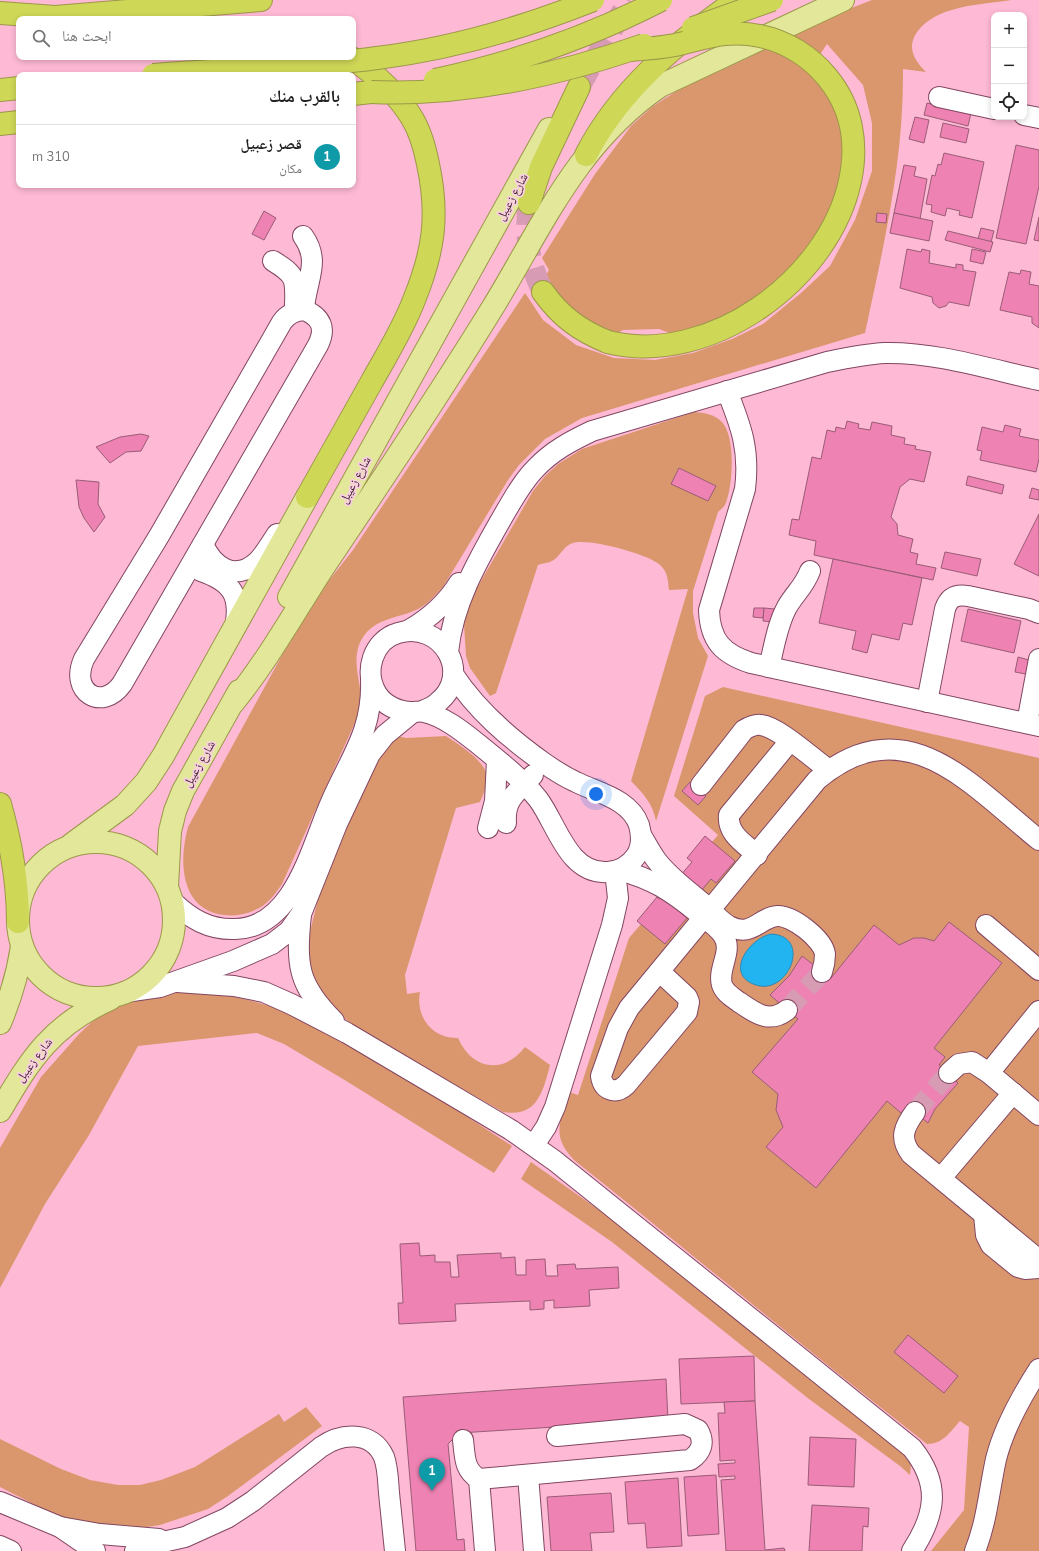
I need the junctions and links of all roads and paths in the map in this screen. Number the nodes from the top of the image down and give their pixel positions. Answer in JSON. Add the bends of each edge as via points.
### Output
{"nodes":[{"id":1,"x":261,"y":0,"type":"edge"},
{"id":2,"x":593,"y":0,"type":"edge"},
{"id":3,"x":661,"y":0,"type":"edge"},
{"id":4,"x":737,"y":0,"type":"edge"},
{"id":5,"x":772,"y":0,"type":"edge"},
{"id":6,"x":843,"y":0,"type":"edge"},
{"id":7,"x":0,"y":13,"type":"edge"},
{"id":8,"x":35,"y":16,"type":"edge"},
{"id":9,"x":81,"y":16,"type":"edge"},
{"id":10,"x":630,"y":50,"type":"junction"},
{"id":11,"x":354,"y":60,"type":"edge"},
{"id":12,"x":198,"y":72,"type":"edge"},
{"id":13,"x":579,"y":87,"type":"joint"},
{"id":14,"x":16,"y":88,"type":"edge"},
{"id":15,"x":0,"y":90,"type":"edge"},
{"id":16,"x":362,"y":93,"type":"edge"},
{"id":17,"x":939,"y":97,"type":"dead end"},
{"id":18,"x":991,"y":108,"type":"edge"},
{"id":19,"x":1027,"y":116,"type":"edge"},
{"id":20,"x":1039,"y":118,"type":"edge"},
{"id":21,"x":16,"y":122,"type":"edge"},
{"id":22,"x":0,"y":124,"type":"edge"},
{"id":23,"x":586,"y":155,"type":"junction"},
{"id":24,"x":529,"y":203,"type":"tunnel mouth"},
{"id":25,"x":303,"y":236,"type":"dead end"},
{"id":26,"x":273,"y":261,"type":"dead end"},
{"id":27,"x":543,"y":292,"type":"tunnel mouth"},
{"id":28,"x":300,"y":310,"type":"junction"},
{"id":29,"x":1039,"y":380,"type":"edge"},
{"id":30,"x":727,"y":391,"type":"junction"},
{"id":31,"x":307,"y":497,"type":"junction"},
{"id":32,"x":203,"y":544,"type":"junction"},
{"id":33,"x":478,"y":560,"type":"junction"},
{"id":34,"x":190,"y":568,"type":"junction"},
{"id":35,"x":810,"y":571,"type":"dead end"},
{"id":36,"x":1039,"y":613,"type":"edge"},
{"id":37,"x":235,"y":629,"type":"junction"},
{"id":38,"x":409,"y":630,"type":"junction"},
{"id":39,"x":448,"y":652,"type":"junction"},
{"id":40,"x":1039,"y":659,"type":"edge"},
{"id":41,"x":769,"y":667,"type":"junction"},
{"id":42,"x":453,"y":674,"type":"junction"},
{"id":43,"x":371,"y":680,"type":"junction"},
{"id":44,"x":927,"y":702,"type":"junction"},
{"id":45,"x":233,"y":703,"type":"junction"},
{"id":46,"x":418,"y":712,"type":"junction"},
{"id":47,"x":1033,"y":724,"type":"edge"},
{"id":48,"x":790,"y":741,"type":"junction"},
{"id":49,"x":497,"y":760,"type":"junction"},
{"id":50,"x":544,"y":763,"type":"junction"},
{"id":51,"x":829,"y":770,"type":"junction"},
{"id":52,"x":524,"y":784,"type":"junction"},
{"id":53,"x":701,"y":785,"type":"dead end"},
{"id":54,"x":0,"y":804,"type":"edge"},
{"id":55,"x":641,"y":834,"type":"junction"},
{"id":56,"x":1039,"y":840,"type":"edge"},
{"id":57,"x":67,"y":848,"type":"junction"},
{"id":58,"x":757,"y":855,"type":"junction"},
{"id":59,"x":617,"y":871,"type":"junction"},
{"id":60,"x":663,"y":878,"type":"junction"},
{"id":61,"x":170,"y":894,"type":"junction"},
{"id":62,"x":301,"y":914,"type":"junction"},
{"id":63,"x":708,"y":914,"type":"junction"},
{"id":64,"x":18,"y":922,"type":"junction"},
{"id":65,"x":986,"y":925,"type":"dead end"},
{"id":66,"x":22,"y":946,"type":"junction"},
{"id":67,"x":1039,"y":970,"type":"edge"},
{"id":68,"x":660,"y":972,"type":"junction"},
{"id":69,"x":822,"y":972,"type":"tunnel mouth"},
{"id":70,"x":178,"y":982,"type":"junction"},
{"id":71,"x":122,"y":994,"type":"junction"},
{"id":72,"x":787,"y":1010,"type":"tunnel mouth"},
{"id":73,"x":1039,"y":1011,"type":"edge"},
{"id":74,"x":0,"y":1023,"type":"edge"},
{"id":75,"x":347,"y":1033,"type":"junction"},
{"id":76,"x":949,"y":1073,"type":"tunnel mouth"},
{"id":77,"x":989,"y":1073,"type":"junction"},
{"id":78,"x":1013,"y":1093,"type":"junction"},
{"id":79,"x":0,"y":1111,"type":"edge"},
{"id":80,"x":915,"y":1112,"type":"tunnel mouth"},
{"id":81,"x":1039,"y":1115,"type":"edge"},
{"id":82,"x":534,"y":1145,"type":"junction"},
{"id":83,"x":941,"y":1178,"type":"junction"},
{"id":84,"x":984,"y":1214,"type":"junction"},
{"id":85,"x":1039,"y":1260,"type":"edge"},
{"id":86,"x":1039,"y":1268,"type":"edge"},
{"id":87,"x":1039,"y":1368,"type":"edge"},
{"id":88,"x":557,"y":1436,"type":"dead end"},
{"id":89,"x":463,"y":1440,"type":"dead end"},
{"id":90,"x":528,"y":1475,"type":"junction"},
{"id":91,"x":479,"y":1479,"type":"junction"},
{"id":92,"x":0,"y":1502,"type":"edge"},
{"id":93,"x":60,"y":1527,"type":"junction"},
{"id":94,"x":171,"y":1541,"type":"junction"},
{"id":95,"x":0,"y":1546,"type":"edge"},
{"id":96,"x":11,"y":1551,"type":"edge"},
{"id":97,"x":95,"y":1551,"type":"edge"},
{"id":98,"x":135,"y":1551,"type":"edge"},
{"id":99,"x":395,"y":1551,"type":"edge"},
{"id":100,"x":485,"y":1551,"type":"edge"},
{"id":101,"x":534,"y":1551,"type":"edge"},
{"id":102,"x":912,"y":1551,"type":"edge"},
{"id":103,"x":975,"y":1551,"type":"edge"}],
"edges":[{"from":1,"to":9,"type":"highway"},
{"from":2,"to":12,"type":"highway","bridge":true,"via":[[502,32],[410,54],[347,62]]},
{"from":3,"to":16,"type":"highway","bridge":true,"via":[[616,22],[543,50],[460,74]]},
{"from":4,"to":23,"type":"highway","via":[[692,33],[628,92],[604,122]]},
{"from":5,"to":10,"type":"highway","bridge":true},
{"from":6,"to":23,"type":"main road","via":[[660,86],[634,106]]},
{"from":7,"to":8,"type":"highway"},
{"from":10,"to":16,"type":"highway","bridge":true,"via":[[543,74],[474,88],[422,93]]},
{"from":10,"to":27,"type":"highway","bridge":true,"via":[[660,48],[704,36],[732,33],[761,36],[789,46],[813,62],[832,84],[846,110],[853,138],[852,170],[844,203],[828,235],[803,268],[767,301],[715,332],[680,343],[635,347],[608,342],[571,323]]},
{"from":11,"to":31,"type":"highway","via":[[390,89],[412,118],[426,154],[433,188],[433,235],[422,279],[405,321]]},
{"from":13,"to":24,"type":"highway","via":[[541,167]]},
{"from":13,"to":45,"type":"main road","name":"شارع زعيبل","via":[[563,106],[539,146],[269,631]]},
{"from":14,"to":15,"type":"highway"},
{"from":17,"to":18,"type":"street"},
{"from":19,"to":20,"type":"street"},
{"from":21,"to":22,"type":"highway"},
{"from":23,"to":45,"type":"main road","via":[[552,204],[498,299],[407,443],[266,659]]},
{"from":25,"to":28,"type":"street","via":[[309,244],[313,264]]},
{"from":26,"to":28,"type":"street","via":[[294,277]]},
{"from":28,"to":32,"type":"street","via":[[313,313],[319,320],[323,328],[322,337]]},
{"from":28,"to":34,"type":"street","via":[[287,315],[282,322],[163,530],[84,659],[79,678],[82,687],[89,694],[98,697],[117,692]]},
{"from":29,"to":30,"type":"street","via":[[943,359],[885,353],[827,362]]},
{"from":30,"to":33,"type":"street","via":[[597,429],[552,453],[521,486]]},
{"from":30,"to":41,"type":"street","via":[[744,438],[747,472],[745,488],[709,610],[710,625],[715,639],[724,650],[737,658]]},
{"from":31,"to":32,"type":"street","via":[[263,554],[249,567],[230,571],[222,568],[211,559]]},
{"from":31,"to":37,"type":"main road"},
{"from":32,"to":34,"type":"street"},
{"from":33,"to":38,"type":"street","via":[[442,606]]},
{"from":33,"to":39,"type":"street","via":[[456,612]]},
{"from":34,"to":37,"type":"street","via":[[208,573],[230,588],[238,605]]},
{"from":35,"to":41,"type":"street","via":[[801,590],[783,616]]},
{"from":36,"to":44,"type":"street","via":[[960,594],[953,596],[945,609]]},
{"from":37,"to":57,"type":"main road","via":[[146,782],[125,806]]},
{"from":38,"to":39,"type":"street","via":[[432,635]]},
{"from":38,"to":43,"type":"street","via":[[395,633],[383,641],[374,652],[370,666]]},
{"from":39,"to":42,"type":"street"},
{"from":40,"to":47,"type":"street"},
{"from":41,"to":44,"type":"street"},
{"from":42,"to":46,"type":"street","via":[[448,690],[437,703]]},
{"from":42,"to":50,"type":"street","via":[[474,705]]},
{"from":43,"to":46,"type":"street","via":[[376,693],[386,704],[398,710]]},
{"from":43,"to":61,"type":"street","via":[[371,704],[362,738],[332,800],[300,878],[279,910],[264,921],[244,929],[223,929],[204,925],[187,915]]},
{"from":44,"to":47,"type":"street"},
{"from":45,"to":61,"type":"main road","name":"شارع زعيبل","via":[[183,791],[175,811],[170,831]]},
{"from":46,"to":49,"type":"street","via":[[459,730]]},
{"from":46,"to":62,"type":"street","via":[[384,735],[370,754],[336,824]]},
{"from":48,"to":51,"type":"street"},
{"from":48,"to":53,"type":"street","via":[[769,727],[760,724],[751,726],[738,737]]},
{"from":48,"to":58,"type":"street","via":[[730,815],[731,831]]},
{"from":49,"to":52,"type":"street"},
{"from":49,"to":52,"type":"street","via":[[497,826],[511,797]]},
{"from":50,"to":52,"type":"street"},
{"from":50,"to":55,"type":"street","via":[[626,806],[634,815]]},
{"from":51,"to":56,"type":"street","via":[[848,759],[869,752],[891,749],[913,752],[934,759],[953,771]]},
{"from":51,"to":58,"type":"street","via":[[817,780]]},
{"from":52,"to":59,"type":"street","via":[[550,817],[568,851],[577,861],[602,872]]},
{"from":54,"to":64,"type":"highway","via":[[14,858]]},
{"from":55,"to":59,"type":"street","via":[[634,860]]},
{"from":55,"to":60,"type":"street","via":[[657,861]]},
{"from":57,"to":61,"type":"main road","via":[[90,842],[114,844],[136,852],[154,867]]},
{"from":57,"to":64,"type":"main road","via":[[47,860],[31,877],[21,899]]},
{"from":58,"to":63,"type":"street"},
{"from":59,"to":60,"type":"street"},
{"from":59,"to":82,"type":"street","via":[[618,898],[612,925],[555,1107]]},
{"from":60,"to":63,"type":"street"},
{"from":61,"to":71,"type":"main road","name":"شارع زعيبل","via":[[175,924],[164,959],[145,982]]},
{"from":62,"to":70,"type":"street","via":[[289,931],[272,944]]},
{"from":62,"to":75,"type":"street","via":[[298,954],[300,972],[317,1003]]},
{"from":63,"to":68,"type":"street"},
{"from":63,"to":69,"type":"street","via":[[736,928],[754,927],[778,916],[790,919],[821,944],[824,953]]},
{"from":63,"to":72,"type":"street","via":[[727,942],[721,979],[728,994],[763,1017],[781,1015]]},
{"from":64,"to":66,"type":"main road"},
{"from":65,"to":67,"type":"street"},
{"from":66,"to":71,"type":"main road","via":[[34,967],[50,983],[71,994],[95,998]]},
{"from":66,"to":74,"type":"main road","via":[[11,999]]},
{"from":68,"to":68,"type":"street","via":[[623,1018],[601,1076],[606,1089],[620,1090],[626,1085],[687,1012],[687,997]]},
{"from":70,"to":71,"type":"street"},
{"from":70,"to":75,"type":"street","via":[[234,986],[264,992]]},
{"from":71,"to":79,"type":"main road","name":"شارع زعيبل","via":[[90,1008],[64,1025],[41,1047],[22,1072]]},
{"from":73,"to":77,"type":"street"},
{"from":75,"to":82,"type":"street"},
{"from":76,"to":77,"type":"street","via":[[959,1064],[966,1062],[978,1065]]},
{"from":77,"to":78,"type":"street"},
{"from":78,"to":81,"type":"street"},
{"from":78,"to":83,"type":"street"},
{"from":80,"to":83,"type":"street","via":[[906,1124],[903,1140],[911,1154]]},
{"from":82,"to":102,"type":"street","via":[[912,1448],[929,1476],[932,1492],[928,1524]]},
{"from":83,"to":84,"type":"street"},
{"from":84,"to":85,"type":"street"},
{"from":84,"to":86,"type":"street","via":[[986,1236],[991,1245],[1018,1267]]},
{"from":87,"to":103,"type":"street","via":[[1012,1415],[1002,1440],[996,1459],[986,1518]]},
{"from":88,"to":90,"type":"street","via":[[685,1424],[698,1430],[702,1443],[701,1450],[690,1460]]},
{"from":89,"to":91,"type":"street","via":[[466,1467]]},
{"from":90,"to":91,"type":"street"},
{"from":90,"to":101,"type":"street"},
{"from":91,"to":100,"type":"street"},
{"from":92,"to":93,"type":"street"},
{"from":93,"to":94,"type":"street"},
{"from":93,"to":97,"type":"street"},
{"from":94,"to":98,"type":"street","via":[[145,1546]]},
{"from":94,"to":99,"type":"street","via":[[200,1532],[227,1518],[327,1443],[340,1437],[355,1436],[364,1438],[378,1447],[386,1463]]},
{"from":95,"to":96,"type":"street"}]}
